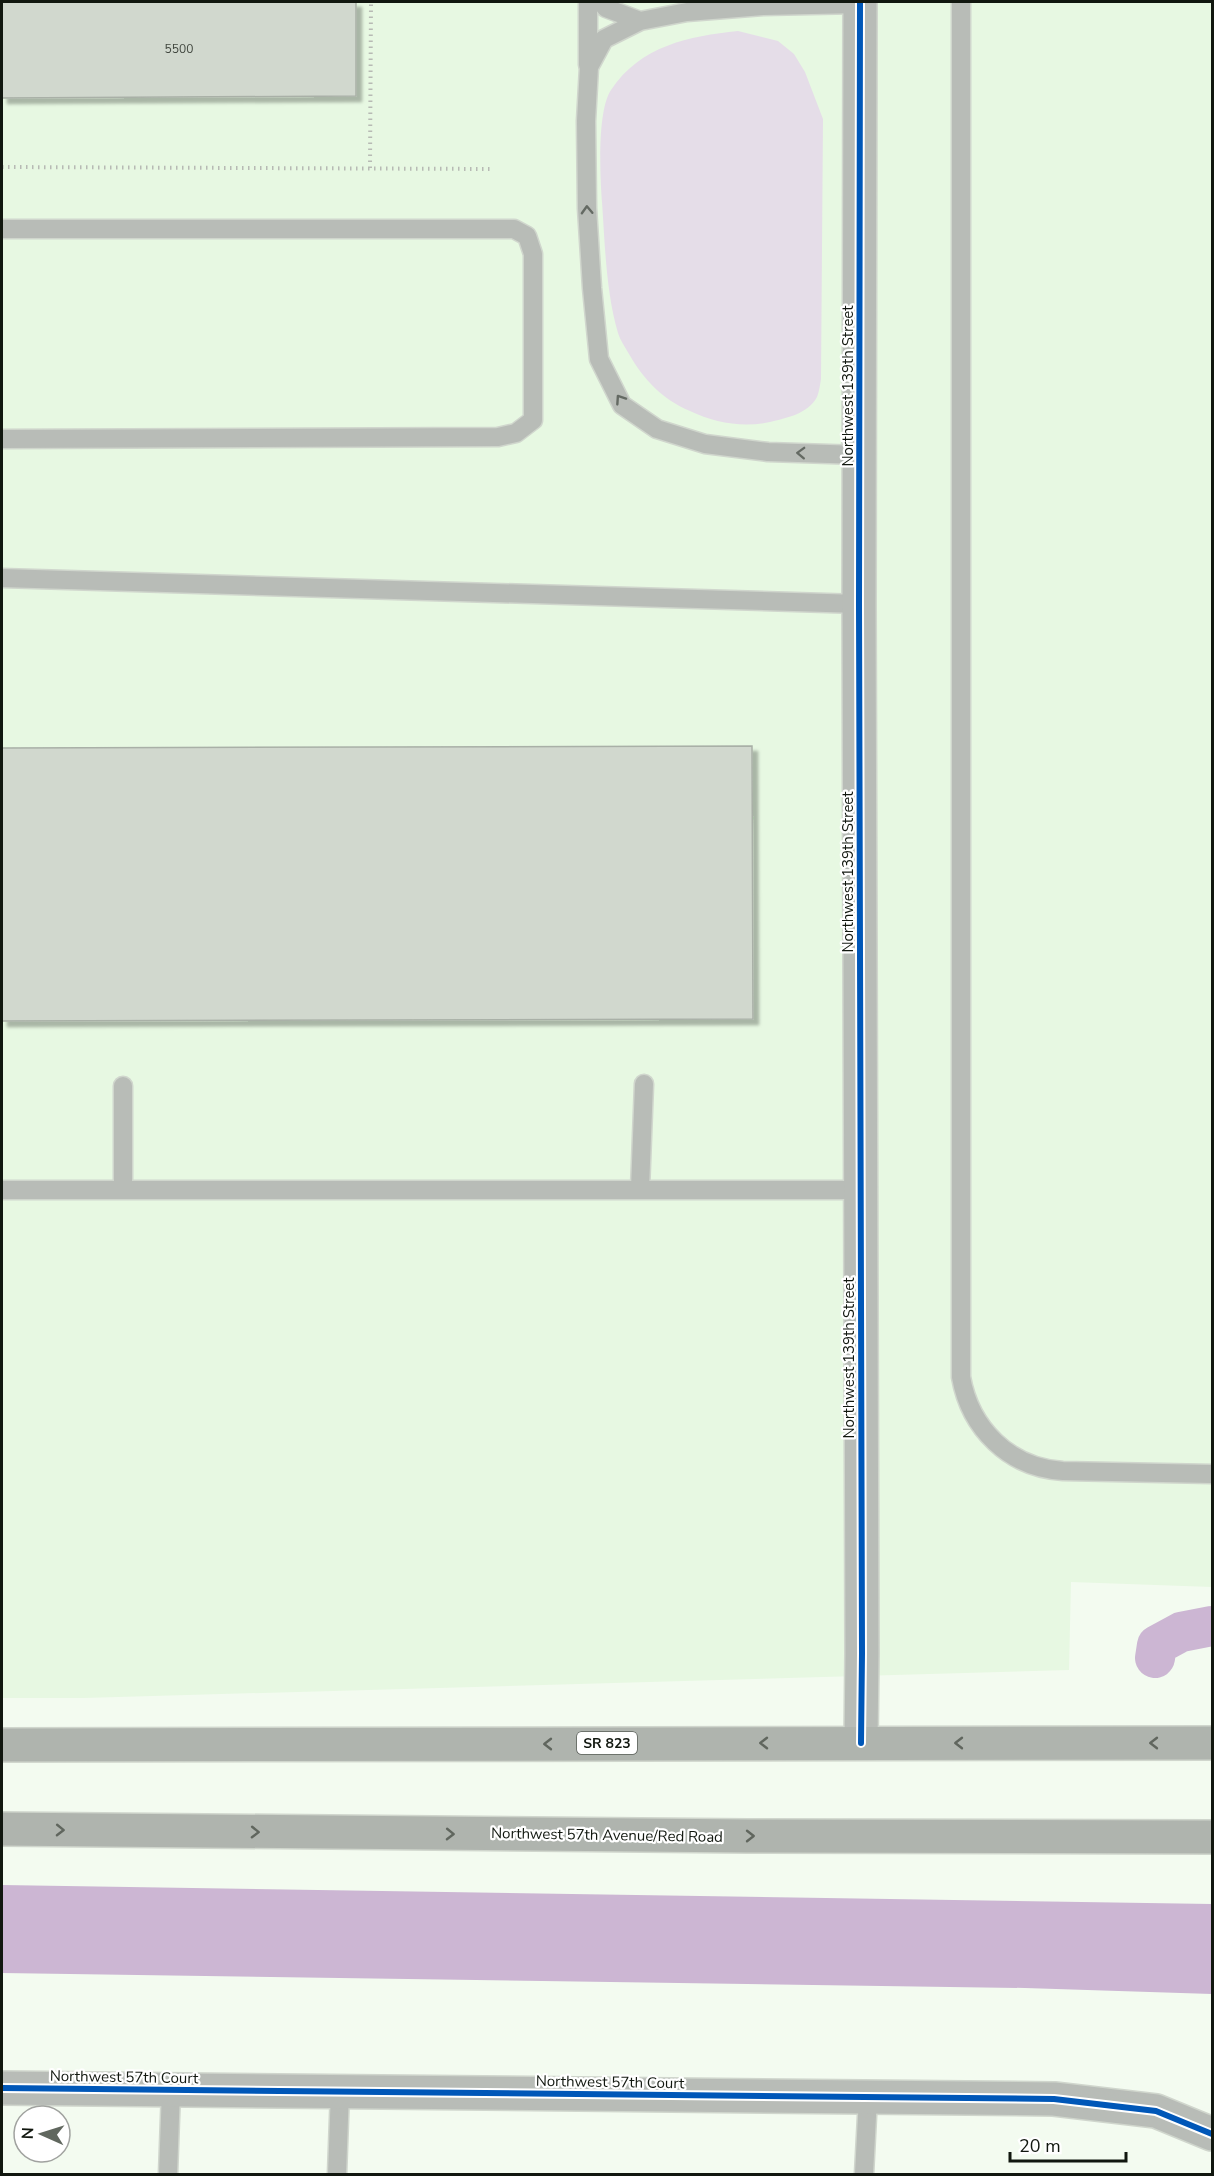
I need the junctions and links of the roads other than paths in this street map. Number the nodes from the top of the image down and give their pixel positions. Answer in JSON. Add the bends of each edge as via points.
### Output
{"nodes":[{"id":1,"x":588,"y":2,"type":"edge"},
{"id":2,"x":601,"y":2,"type":"edge"},
{"id":3,"x":961,"y":2,"type":"edge"},
{"id":4,"x":860,"y":3,"type":"edge"},
{"id":5,"x":640,"y":21,"type":"junction"},
{"id":6,"x":588,"y":67,"type":"junction"},
{"id":7,"x":2,"y":230,"type":"edge"},
{"id":8,"x":2,"y":439,"type":"edge"},
{"id":9,"x":860,"y":454,"type":"junction"},
{"id":10,"x":2,"y":578,"type":"edge"},
{"id":11,"x":859,"y":604,"type":"junction"},
{"id":12,"x":644,"y":1084,"type":"dead end"},
{"id":13,"x":123,"y":1086,"type":"dead end"},
{"id":14,"x":123,"y":1189,"type":"junction"},
{"id":15,"x":640,"y":1189,"type":"junction"},
{"id":16,"x":2,"y":1190,"type":"edge"},
{"id":17,"x":861,"y":1190,"type":"junction"},
{"id":18,"x":1212,"y":1474,"type":"edge"},
{"id":19,"x":861,"y":1743,"type":"junction"},
{"id":20,"x":1212,"y":1743,"type":"edge"},
{"id":21,"x":2,"y":1745,"type":"edge"},
{"id":22,"x":2,"y":1829,"type":"edge"},
{"id":23,"x":1212,"y":1837,"type":"edge"},
{"id":24,"x":2,"y":2088,"type":"edge"},
{"id":25,"x":171,"y":2090,"type":"junction"},
{"id":26,"x":340,"y":2091,"type":"junction"},
{"id":27,"x":868,"y":2097,"type":"junction"},
{"id":28,"x":1212,"y":2134,"type":"edge"},
{"id":29,"x":168,"y":2175,"type":"edge"},
{"id":30,"x":337,"y":2175,"type":"edge"},
{"id":31,"x":864,"y":2175,"type":"edge"}],
"edges":[{"from":1,"to":6,"type":"lane"},
{"from":2,"to":5,"type":"lane","via":[[606,8]]},
{"from":3,"to":18,"type":"lane","via":[[962,1385],[974,1416],[988,1436],[1016,1459],[1033,1466]]},
{"from":4,"to":5,"type":"lane","via":[[687,12]]},
{"from":4,"to":9,"type":"street","name":"Northwest 139th Street"},
{"from":5,"to":6,"type":"lane","via":[[604,39]]},
{"from":9,"to":6,"type":"lane","one_way":true,"via":[[768,452],[705,444],[657,429],[622,405],[599,359],[587,208]]},
{"from":7,"to":8,"type":"lane","via":[[514,229],[527,236],[534,254],[533,420],[516,433],[486,437]]},
{"from":9,"to":11,"type":"street","name":"Northwest 139th Street"},
{"from":10,"to":11,"type":"lane"},
{"from":11,"to":17,"type":"street","name":"Northwest 139th Street"},
{"from":12,"to":15,"type":"lane"},
{"from":13,"to":14,"type":"lane"},
{"from":14,"to":15,"type":"lane"},
{"from":14,"to":16,"type":"lane"},
{"from":15,"to":17,"type":"lane"},
{"from":17,"to":19,"type":"street","name":"Northwest 139th Street"},
{"from":20,"to":19,"type":"main road","number":"SR 823","one_way":true},
{"from":19,"to":21,"type":"main road","number":"SR 823","one_way":true},
{"from":22,"to":23,"type":"main road","name":"Northwest 57th Avenue/Red Road","one_way":true},
{"from":24,"to":25,"type":"street","name":"Northwest 57th Court"},
{"from":25,"to":26,"type":"street","name":"Northwest 57th Court"},
{"from":25,"to":29,"type":"lane"},
{"from":26,"to":27,"type":"street","name":"Northwest 57th Court"},
{"from":26,"to":30,"type":"lane"},
{"from":27,"to":28,"type":"street","name":"Northwest 57th Court","via":[[1054,2099],[1156,2111]]},
{"from":27,"to":31,"type":"lane"}]}
